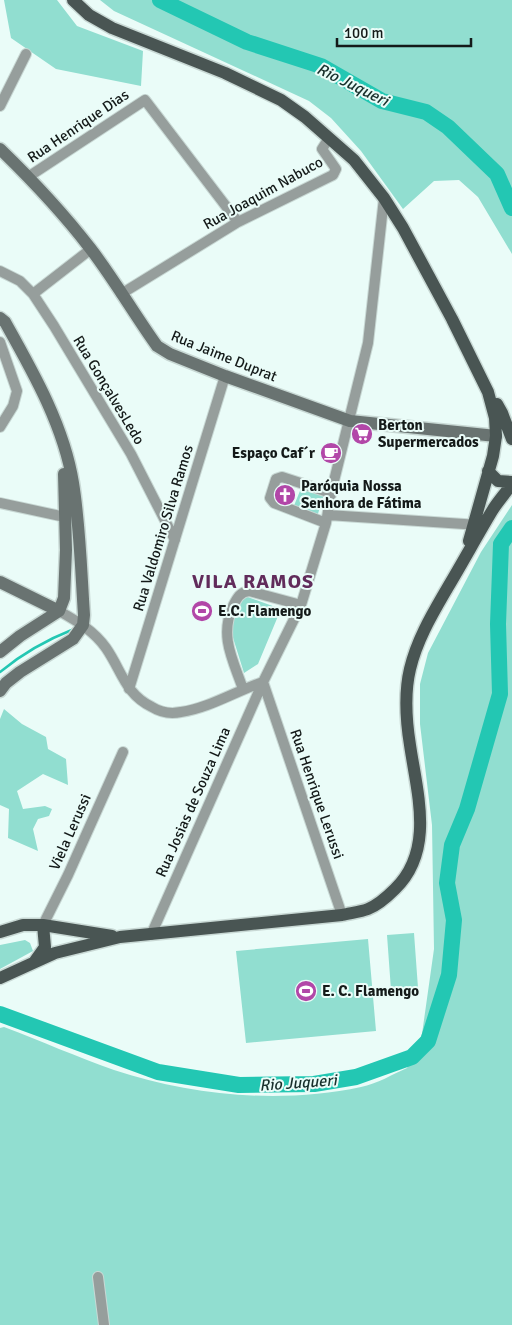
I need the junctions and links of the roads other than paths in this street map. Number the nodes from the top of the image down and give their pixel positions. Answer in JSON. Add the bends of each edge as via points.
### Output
{"nodes":[{"id":1,"x":73,"y":0,"type":"edge"},
{"id":2,"x":26,"y":54,"type":"dead end"},
{"id":3,"x":0,"y":106,"type":"edge"},
{"id":4,"x":329,"y":138,"type":"junction"},
{"id":5,"x":0,"y":149,"type":"edge"},
{"id":6,"x":28,"y":177,"type":"junction"},
{"id":7,"x":384,"y":198,"type":"junction"},
{"id":8,"x":238,"y":222,"type":"junction"},
{"id":9,"x":90,"y":249,"type":"junction"},
{"id":10,"x":0,"y":270,"type":"edge"},
{"id":11,"x":33,"y":294,"type":"junction"},
{"id":12,"x":121,"y":294,"type":"junction"},
{"id":13,"x":0,"y":318,"type":"edge"},
{"id":14,"x":0,"y":333,"type":"edge"},
{"id":15,"x":0,"y":342,"type":"edge"},
{"id":16,"x":225,"y":376,"type":"junction"},
{"id":17,"x":488,"y":392,"type":"junction"},
{"id":18,"x":350,"y":421,"type":"junction"},
{"id":19,"x":0,"y":426,"type":"edge"},
{"id":20,"x":496,"y":436,"type":"junction"},
{"id":21,"x":512,"y":441,"type":"edge"},
{"id":22,"x":488,"y":471,"type":"junction"},
{"id":23,"x":512,"y":482,"type":"edge"},
{"id":24,"x":331,"y":493,"type":"junction"},
{"id":25,"x":0,"y":503,"type":"edge"},
{"id":26,"x":66,"y":517,"type":"junction"},
{"id":27,"x":327,"y":519,"type":"junction"},
{"id":28,"x":479,"y":525,"type":"junction"},
{"id":29,"x":175,"y":540,"type":"junction"},
{"id":30,"x":0,"y":582,"type":"edge"},
{"id":31,"x":301,"y":605,"type":"junction"},
{"id":32,"x":59,"y":611,"type":"junction"},
{"id":33,"x":83,"y":625,"type":"junction"},
{"id":34,"x":0,"y":652,"type":"edge"},
{"id":35,"x":263,"y":682,"type":"junction"},
{"id":36,"x":128,"y":689,"type":"junction"},
{"id":37,"x":243,"y":689,"type":"junction"},
{"id":38,"x":0,"y":691,"type":"edge"},
{"id":39,"x":123,"y":752,"type":"dead end"},
{"id":40,"x":342,"y":915,"type":"junction"},
{"id":41,"x":43,"y":925,"type":"junction"},
{"id":42,"x":0,"y":932,"type":"edge"},
{"id":43,"x":151,"y":935,"type":"junction"},
{"id":44,"x":120,"y":937,"type":"junction"},
{"id":45,"x":35,"y":961,"type":"junction"},
{"id":46,"x":0,"y":978,"type":"edge"},
{"id":47,"x":98,"y":1277,"type":"dead end"},
{"id":48,"x":104,"y":1325,"type":"edge"}],
"edges":[{"from":1,"to":4,"type":"main road","via":[[89,15],[112,28],[225,73],[281,100]]},
{"from":2,"to":3,"type":"street"},
{"from":4,"to":7,"type":"main road","via":[[354,160]]},
{"from":4,"to":8,"type":"street","name":"Rua Joaquim Nabuco","via":[[322,149],[336,169],[333,175]]},
{"from":5,"to":6,"type":"street","name":"Rua Jaime Duprat"},
{"from":6,"to":8,"type":"street","name":"Rua Henrique Dias","via":[[145,100]]},
{"from":6,"to":9,"type":"street","name":"Rua Jaime Duprat"},
{"from":7,"to":17,"type":"main road","via":[[403,228]]},
{"from":7,"to":18,"type":"street","name":"Rua Josias de Souza Lima","via":[[370,330]]},
{"from":8,"to":12,"type":"street","name":"Rua Joaquim Nabuco"},
{"from":9,"to":11,"type":"street"},
{"from":9,"to":12,"type":"street","name":"Rua Jaime Duprat"},
{"from":10,"to":11,"type":"street","name":"Rua GonçalvesLedo","via":[[20,280]]},
{"from":11,"to":29,"type":"street","name":"Rua GonçalvesLedo","via":[[131,454]]},
{"from":12,"to":16,"type":"street","name":"Rua Jaime Duprat","via":[[157,346]]},
{"from":13,"to":33,"type":"street","via":[[25,357],[66,454],[78,528]]},
{"from":14,"to":26,"type":"street","via":[[23,368],[56,444],[65,478]]},
{"from":15,"to":19,"type":"street","via":[[17,390],[13,406]]},
{"from":16,"to":18,"type":"street","name":"Rua Jaime Duprat"},
{"from":16,"to":29,"type":"street","name":"Rua Valdomiro Silva Ramos"},
{"from":17,"to":20,"type":"main road","via":[[496,418]]},
{"from":17,"to":21,"type":"main road","via":[[502,412]]},
{"from":18,"to":20,"type":"street","name":"Rua Jaime Duprat"},
{"from":18,"to":24,"type":"street","name":"Rua Josias de Souza Lima"},
{"from":20,"to":21,"type":"main road"},
{"from":20,"to":22,"type":"main road"},
{"from":22,"to":23,"type":"main road","via":[[498,481]]},
{"from":22,"to":28,"type":"main road"},
{"from":23,"to":28,"type":"main road"},
{"from":24,"to":27,"type":"street","name":"Rua Josias de Souza Lima"},
{"from":24,"to":27,"type":"street","via":[[282,477],[276,479],[270,498],[274,503]]},
{"from":25,"to":26,"type":"street"},
{"from":26,"to":32,"type":"street","via":[[64,598]]},
{"from":27,"to":28,"type":"street"},
{"from":27,"to":31,"type":"street","name":"Rua Josias de Souza Lima"},
{"from":28,"to":40,"type":"main road","via":[[435,608],[410,669],[407,718],[418,786],[421,825],[418,852],[400,885],[386,899],[368,909]]},
{"from":29,"to":36,"type":"street","name":"Rua Valdomiro Silva Ramos"},
{"from":30,"to":32,"type":"street"},
{"from":31,"to":35,"type":"street","name":"Rua Josias de Souza Lima"},
{"from":31,"to":37,"type":"street","via":[[249,591],[237,597],[226,635]]},
{"from":32,"to":33,"type":"street"},
{"from":32,"to":34,"type":"street"},
{"from":33,"to":36,"type":"street","via":[[106,648]]},
{"from":33,"to":38,"type":"street","via":[[73,639],[20,672]]},
{"from":35,"to":37,"type":"street"},
{"from":35,"to":40,"type":"street","name":"Rua Henrique Lerussi"},
{"from":35,"to":43,"type":"street","name":"Rua Josias de Souza Lima"},
{"from":36,"to":37,"type":"street","via":[[143,703],[159,711],[179,713]]},
{"from":39,"to":41,"type":"street","name":"Viela Lerussi"},
{"from":40,"to":43,"type":"main road"},
{"from":41,"to":42,"type":"main road","via":[[23,925]]},
{"from":41,"to":44,"type":"main road"},
{"from":41,"to":45,"type":"main road","via":[[45,947]]},
{"from":43,"to":44,"type":"main road"},
{"from":44,"to":45,"type":"main road","via":[[75,947]]},
{"from":45,"to":46,"type":"main road"},
{"from":47,"to":48,"type":"street"}]}
